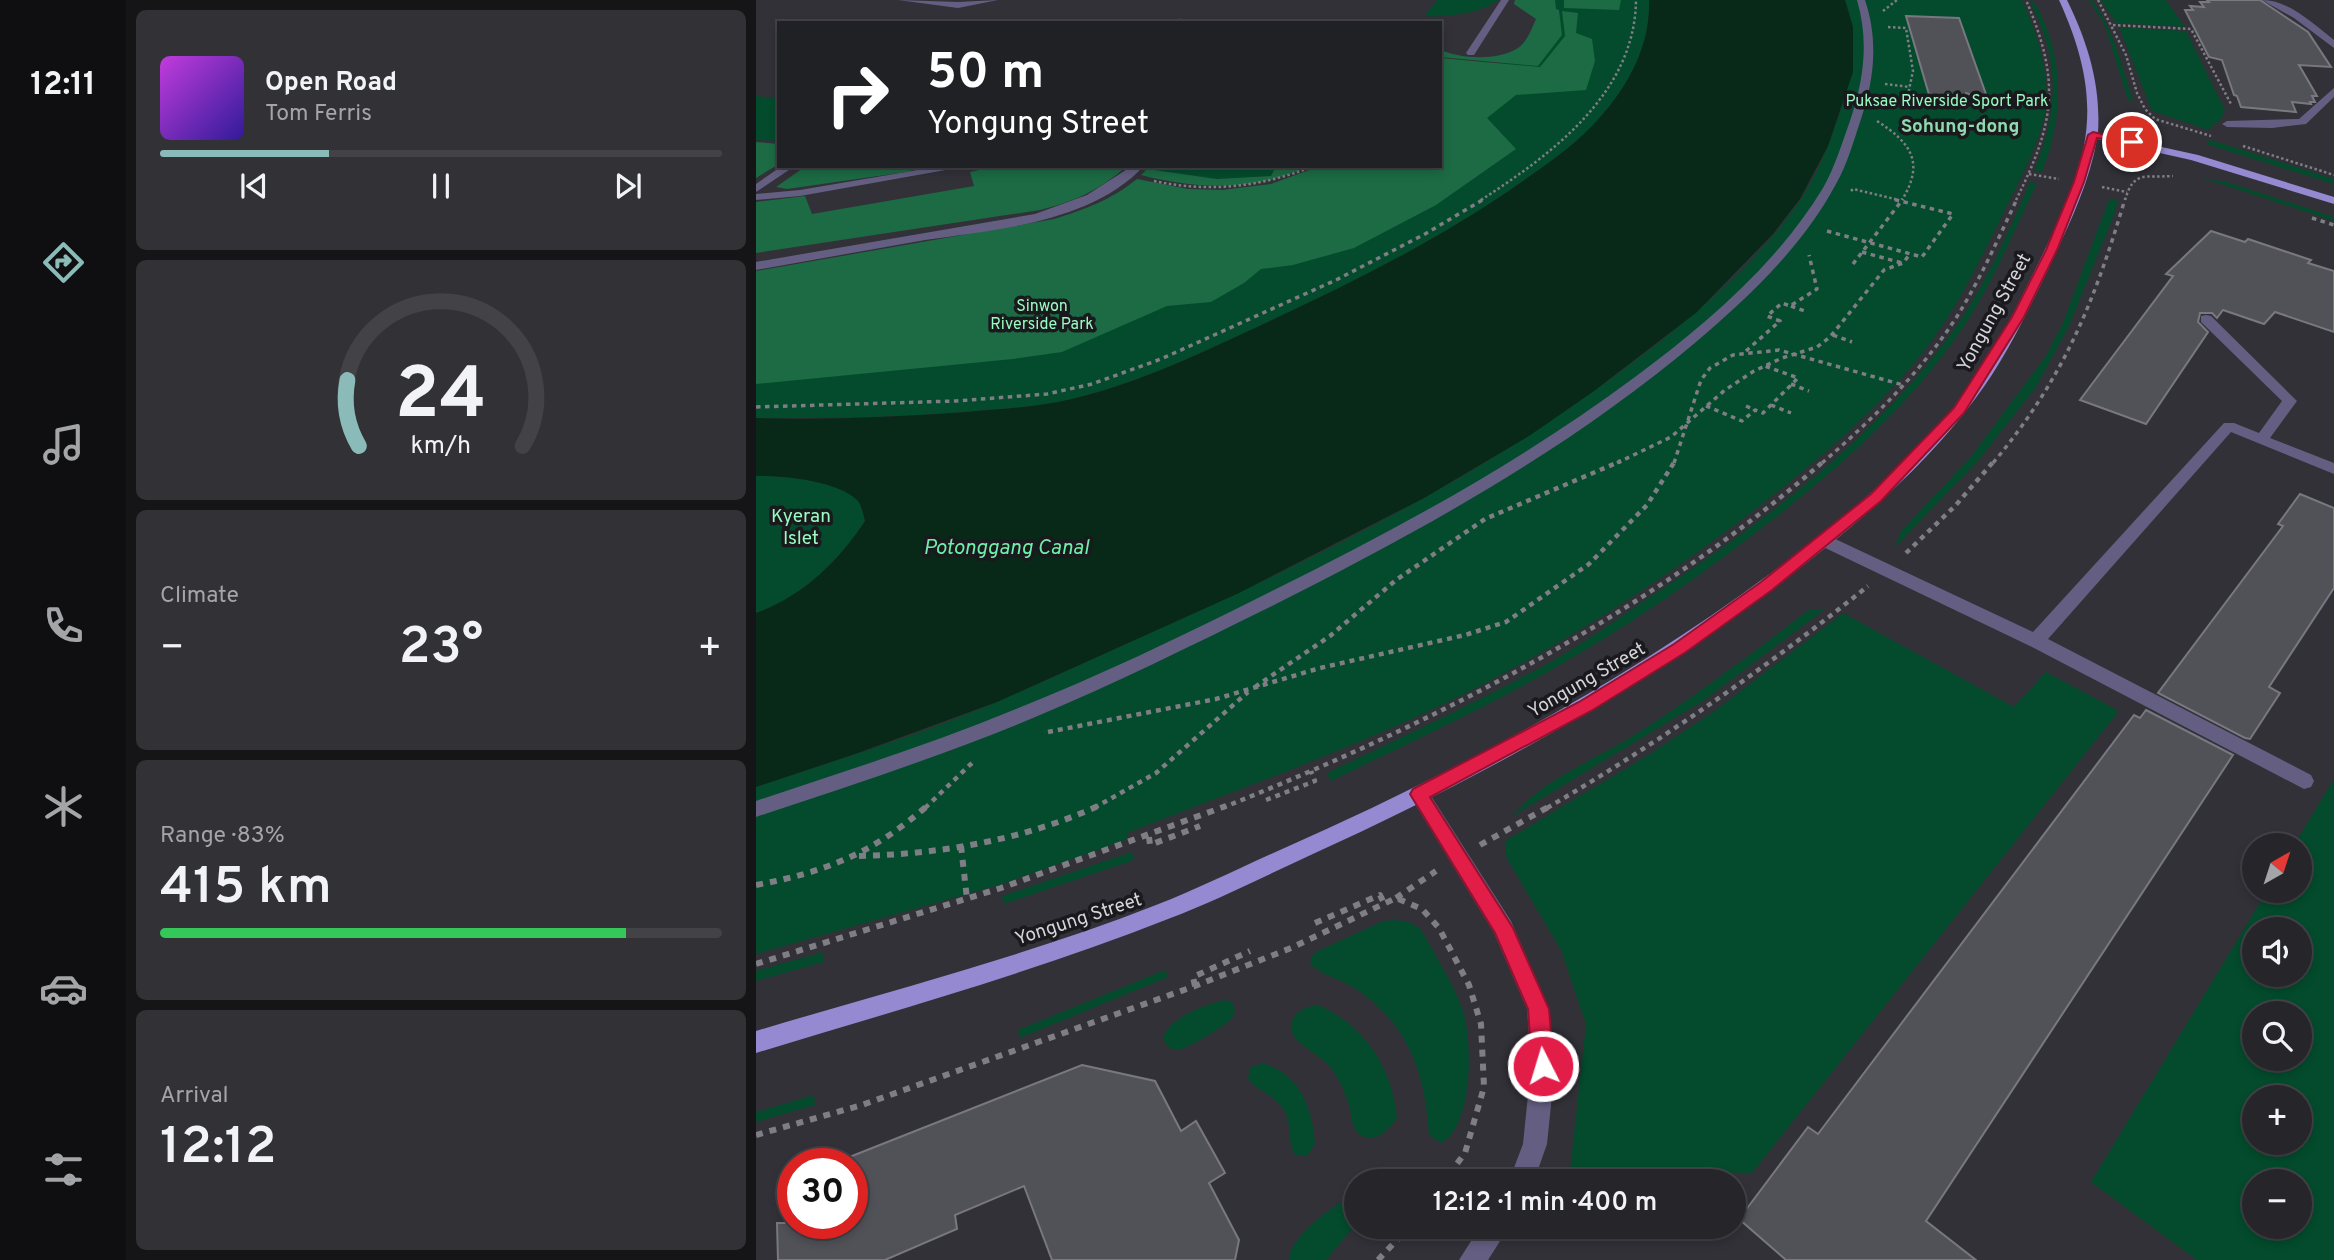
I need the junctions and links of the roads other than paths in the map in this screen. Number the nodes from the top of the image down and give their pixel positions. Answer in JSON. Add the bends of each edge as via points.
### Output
{"nodes":[{"id":1,"x":903,"y":0,"type":"edge"},
{"id":2,"x":994,"y":0,"type":"edge"},
{"id":3,"x":1505,"y":0,"type":"edge"},
{"id":4,"x":1861,"y":0,"type":"edge"},
{"id":5,"x":2063,"y":0,"type":"edge"},
{"id":6,"x":2266,"y":0,"type":"edge"},
{"id":7,"x":2334,"y":45,"type":"edge"},
{"id":8,"x":1471,"y":53,"type":"dead end"},
{"id":9,"x":2334,"y":91,"type":"edge"},
{"id":10,"x":2227,"y":124,"type":"road end"},
{"id":11,"x":2093,"y":135,"type":"junction"},
{"id":12,"x":787,"y":168,"type":"edge"},
{"id":13,"x":951,"y":168,"type":"edge"},
{"id":14,"x":1134,"y":170,"type":"edge"},
{"id":15,"x":756,"y":189,"type":"edge"},
{"id":16,"x":756,"y":197,"type":"edge"},
{"id":17,"x":2334,"y":201,"type":"edge"},
{"id":18,"x":756,"y":266,"type":"edge"},
{"id":19,"x":2206,"y":319,"type":"dead end"},
{"id":20,"x":2261,"y":440,"type":"junction"},
{"id":21,"x":2334,"y":469,"type":"edge"},
{"id":22,"x":1825,"y":541,"type":"junction"},
{"id":23,"x":2036,"y":641,"type":"junction"},
{"id":24,"x":2304,"y":781,"type":"dead end"},
{"id":25,"x":1419,"y":794,"type":"junction"},
{"id":26,"x":756,"y":809,"type":"edge"},
{"id":27,"x":756,"y":1042,"type":"edge"},
{"id":28,"x":1526,"y":1169,"type":"edge"},
{"id":29,"x":1487,"y":1239,"type":"edge"},
{"id":30,"x":1472,"y":1260,"type":"edge"}],
"edges":[{"from":1,"to":2,"type":"street","via":[[958,5]]},
{"from":3,"to":8,"type":"street"},
{"from":4,"to":26,"type":"street","via":[[1869,26],[1870,61],[1858,114],[1825,194],[1770,266],[1699,334],[1608,406],[1510,470],[1348,562],[1149,659],[995,726]]},
{"from":5,"to":11,"type":"main road","name":"Yongung Street","via":[[2088,61]]},
{"from":6,"to":7,"type":"street","via":[[2298,16]]},
{"from":9,"to":10,"type":"street","via":[[2302,122]]},
{"from":11,"to":17,"type":"main road","via":[[2194,157]]},
{"from":11,"to":22,"type":"main road","name":"Yongung Street","via":[[2052,250],[1981,379],[1959,410],[1876,498]]},
{"from":12,"to":15,"type":"street"},
{"from":13,"to":16,"type":"street"},
{"from":14,"to":18,"type":"street","via":[[1093,199],[1046,214]]},
{"from":19,"to":20,"type":"street","via":[[2290,401]]},
{"from":20,"to":21,"type":"street"},
{"from":20,"to":23,"type":"street","via":[[2229,426]]},
{"from":22,"to":23,"type":"street"},
{"from":22,"to":25,"type":"main road","name":"Yongung Street","via":[[1680,648],[1585,707]]},
{"from":23,"to":24,"type":"street"},
{"from":25,"to":27,"type":"main road","name":"Yongung Street","via":[[1153,916]]},
{"from":25,"to":28,"type":"street","via":[[1503,928],[1538,1009],[1543,1066],[1535,1144]]},
{"from":29,"to":30,"type":"street"}]}
